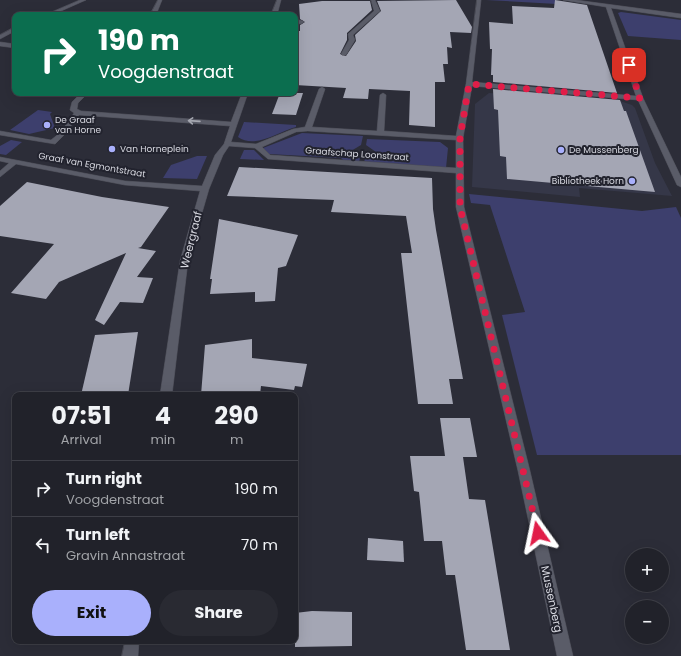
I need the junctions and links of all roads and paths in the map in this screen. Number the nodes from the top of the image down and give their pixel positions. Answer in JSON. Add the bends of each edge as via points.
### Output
{"nodes":[{"id":1,"x":84,"y":0,"type":"edge"},
{"id":2,"x":160,"y":0,"type":"edge"},
{"id":3,"x":279,"y":0,"type":"edge"},
{"id":4,"x":374,"y":0,"type":"edge"},
{"id":5,"x":479,"y":0,"type":"edge"},
{"id":6,"x":565,"y":0,"type":"edge"},
{"id":7,"x":608,"y":7,"type":"junction"},
{"id":8,"x":55,"y":12,"type":"edge"},
{"id":9,"x":154,"y":12,"type":"edge"},
{"id":10,"x":275,"y":12,"type":"edge"},
{"id":11,"x":681,"y":16,"type":"edge"},
{"id":12,"x":298,"y":22,"type":"edge"},
{"id":13,"x":301,"y":22,"type":"dead end"},
{"id":14,"x":12,"y":31,"type":"edge"},
{"id":15,"x":0,"y":37,"type":"edge"},
{"id":16,"x":0,"y":44,"type":"edge"},
{"id":17,"x":12,"y":46,"type":"edge"},
{"id":18,"x":344,"y":54,"type":"dead end"},
{"id":19,"x":469,"y":84,"type":"junction"},
{"id":20,"x":322,"y":89,"type":"dead end"},
{"id":21,"x":383,"y":95,"type":"dead end"},
{"id":22,"x":82,"y":96,"type":"edge"},
{"id":23,"x":244,"y":96,"type":"edge"},
{"id":24,"x":640,"y":98,"type":"junction"},
{"id":25,"x":78,"y":112,"type":"junction"},
{"id":26,"x":233,"y":124,"type":"junction"},
{"id":27,"x":308,"y":129,"type":"junction"},
{"id":28,"x":380,"y":132,"type":"junction"},
{"id":29,"x":0,"y":133,"type":"edge"},
{"id":30,"x":460,"y":138,"type":"junction"},
{"id":31,"x":227,"y":144,"type":"junction"},
{"id":32,"x":257,"y":146,"type":"junction"},
{"id":33,"x":0,"y":159,"type":"edge"},
{"id":34,"x":15,"y":161,"type":"junction"},
{"id":35,"x":670,"y":163,"type":"junction"},
{"id":36,"x":681,"y":163,"type":"edge"},
{"id":37,"x":460,"y":171,"type":"junction"},
{"id":38,"x":0,"y":175,"type":"edge"},
{"id":39,"x":681,"y":184,"type":"edge"},
{"id":40,"x":205,"y":189,"type":"junction"},
{"id":41,"x":166,"y":392,"type":"edge"},
{"id":42,"x":132,"y":644,"type":"edge"},
{"id":43,"x":130,"y":656,"type":"edge"},
{"id":44,"x":565,"y":656,"type":"edge"}],
"edges":[{"from":1,"to":8,"type":"street"},
{"from":2,"to":9,"type":"street"},
{"from":3,"to":10,"type":"street"},
{"from":4,"to":18,"type":"street","via":[[377,11],[350,34],[352,40]]},
{"from":5,"to":19,"type":"street","name":"Mussenberg"},
{"from":6,"to":7,"type":"street"},
{"from":7,"to":11,"type":"street"},
{"from":7,"to":24,"type":"street"},
{"from":12,"to":13,"type":"street"},
{"from":14,"to":15,"type":"street"},
{"from":16,"to":17,"type":"street"},
{"from":19,"to":24,"type":"street"},
{"from":19,"to":30,"type":"street","name":"Mussenberg"},
{"from":20,"to":27,"type":"street","name":"Graafschap Loonstraat"},
{"from":21,"to":28,"type":"street"},
{"from":22,"to":25,"type":"street","via":[[75,102],[73,110]]},
{"from":23,"to":26,"type":"street","name":"Weergraaf"},
{"from":24,"to":35,"type":"street"},
{"from":26,"to":25,"type":"street","one_way":true},
{"from":25,"to":29,"type":"street","via":[[63,133],[52,142]]},
{"from":26,"to":31,"type":"street","name":"Weergraaf"},
{"from":27,"to":28,"type":"street","name":"Graafschap Loonstraat"},
{"from":27,"to":32,"type":"street","name":"Graafschap Loonstraat","via":[[295,130]]},
{"from":28,"to":30,"type":"street","name":"Graafschap Loonstraat"},
{"from":30,"to":37,"type":"street","name":"Mussenberg"},
{"from":31,"to":32,"type":"street","name":"Graafschap Loonstraat"},
{"from":31,"to":40,"type":"street","name":"Weergraaf","via":[[219,155]]},
{"from":32,"to":37,"type":"street","name":"Graafschap Loonstraat","via":[[268,157]]},
{"from":33,"to":34,"type":"street","name":"Graaf van Egmontstraat"},
{"from":34,"to":38,"type":"street"},
{"from":34,"to":40,"type":"street","name":"Graaf van Egmontstraat","via":[[126,184]]},
{"from":35,"to":36,"type":"street"},
{"from":35,"to":39,"type":"street"},
{"from":37,"to":44,"type":"street","name":"Mussenberg","via":[[460,207],[524,471]]},
{"from":40,"to":41,"type":"street","name":"Weergraaf","via":[[184,261]]},
{"from":42,"to":43,"type":"street"}]}
